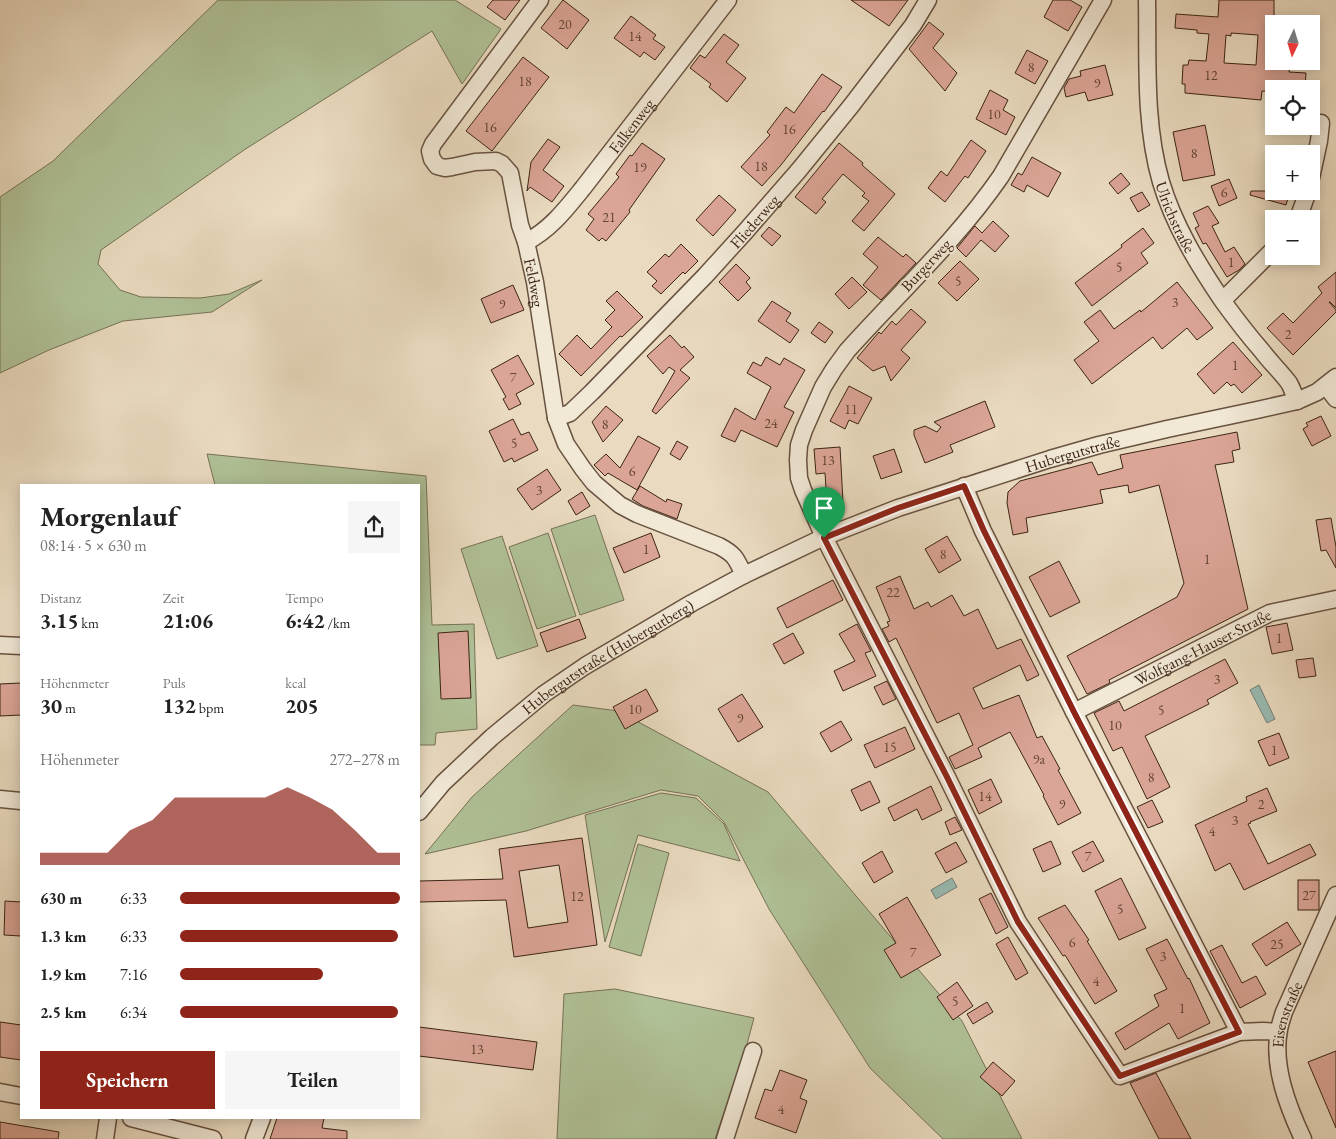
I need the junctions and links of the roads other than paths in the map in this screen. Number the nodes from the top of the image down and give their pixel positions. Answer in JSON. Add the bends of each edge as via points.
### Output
{"nodes":[{"id":1,"x":540,"y":0,"type":"edge"},
{"id":2,"x":728,"y":0,"type":"edge"},
{"id":3,"x":928,"y":0,"type":"edge"},
{"id":4,"x":1103,"y":0,"type":"edge"},
{"id":5,"x":1147,"y":0,"type":"edge"},
{"id":6,"x":1322,"y":123,"type":"dead end"},
{"id":7,"x":1319,"y":145,"type":"edge"},
{"id":8,"x":526,"y":242,"type":"junction"},
{"id":9,"x":1265,"y":258,"type":"edge"},
{"id":10,"x":1223,"y":300,"type":"junction"},
{"id":11,"x":1331,"y":382,"type":"edge"},
{"id":12,"x":1336,"y":400,"type":"edge"},
{"id":13,"x":1296,"y":401,"type":"junction"},
{"id":14,"x":556,"y":418,"type":"junction"},
{"id":15,"x":964,"y":486,"type":"junction"},
{"id":16,"x":824,"y":538,"type":"junction"},
{"id":17,"x":744,"y":575,"type":"junction"},
{"id":18,"x":1336,"y":600,"type":"edge"},
{"id":19,"x":0,"y":645,"type":"edge"},
{"id":20,"x":20,"y":646,"type":"edge"},
{"id":21,"x":1074,"y":712,"type":"junction"},
{"id":22,"x":0,"y":799,"type":"edge"},
{"id":23,"x":20,"y":801,"type":"edge"},
{"id":24,"x":420,"y":811,"type":"edge"},
{"id":25,"x":1336,"y":895,"type":"edge"},
{"id":26,"x":1239,"y":1032,"type":"junction"},
{"id":27,"x":1278,"y":1032,"type":"junction"},
{"id":28,"x":752,"y":1051,"type":"dead end"},
{"id":29,"x":0,"y":1092,"type":"edge"},
{"id":30,"x":20,"y":1096,"type":"edge"},
{"id":31,"x":108,"y":1119,"type":"edge"},
{"id":32,"x":135,"y":1119,"type":"edge"},
{"id":33,"x":262,"y":1119,"type":"edge"},
{"id":34,"x":105,"y":1139,"type":"edge"},
{"id":35,"x":213,"y":1139,"type":"edge"},
{"id":36,"x":254,"y":1139,"type":"edge"},
{"id":37,"x":725,"y":1139,"type":"edge"},
{"id":38,"x":1303,"y":1139,"type":"edge"}],
"edges":[{"from":1,"to":8,"type":"street","name":"Feldweg","via":[[430,151],[437,166],[445,168],[485,161],[507,168]]},
{"from":2,"to":8,"type":"street","name":"Falkenweg","via":[[572,202],[546,230]]},
{"from":3,"to":14,"type":"street","name":"Fliederweg","via":[[913,25],[851,106],[745,232],[592,392],[570,413]]},
{"from":4,"to":16,"type":"street","name":"Burgerweg","via":[[987,196],[847,351],[823,387],[804,430],[798,460],[803,490]]},
{"from":5,"to":10,"type":"street","name":"Ulrichstraße","via":[[1151,128],[1161,182],[1190,248]]},
{"from":6,"to":7,"type":"street"},
{"from":8,"to":14,"type":"street","name":"Feldweg","via":[[541,314]]},
{"from":9,"to":10,"type":"street"},
{"from":10,"to":13,"type":"street","name":"Ulrichstraße","via":[[1289,383]]},
{"from":11,"to":12,"type":"street"},
{"from":11,"to":13,"type":"street","name":"Hubergutstraße","via":[[1313,395]]},
{"from":13,"to":15,"type":"street","name":"Hubergutstraße","via":[[1099,445]]},
{"from":14,"to":17,"type":"street","name":"Feldweg","via":[[566,444],[606,495],[637,514],[730,552]]},
{"from":15,"to":16,"type":"street","name":"Hubergutstraße"},
{"from":15,"to":21,"type":"street"},
{"from":16,"to":17,"type":"street","name":"Hubergutstraße (Hubergutberg)"},
{"from":16,"to":26,"type":"street","name":"Burgerweg","via":[[1018,922],[1120,1076]]},
{"from":17,"to":24,"type":"street","name":"Hubergutstraße (Hubergutberg)","via":[[642,632],[544,694],[471,755]]},
{"from":18,"to":21,"type":"street","name":"Wolfgang-Hauser-Straße","via":[[1270,613]]},
{"from":19,"to":20,"type":"street"},
{"from":21,"to":26,"type":"street"},
{"from":22,"to":23,"type":"street"},
{"from":25,"to":27,"type":"street","name":"Eisenstraße"},
{"from":26,"to":27,"type":"street"},
{"from":27,"to":38,"type":"street","name":"Eisenstraße","via":[[1285,1095]]},
{"from":28,"to":37,"type":"street"},
{"from":29,"to":30,"type":"street"},
{"from":31,"to":34,"type":"street"},
{"from":32,"to":35,"type":"street"},
{"from":33,"to":36,"type":"street"}]}
